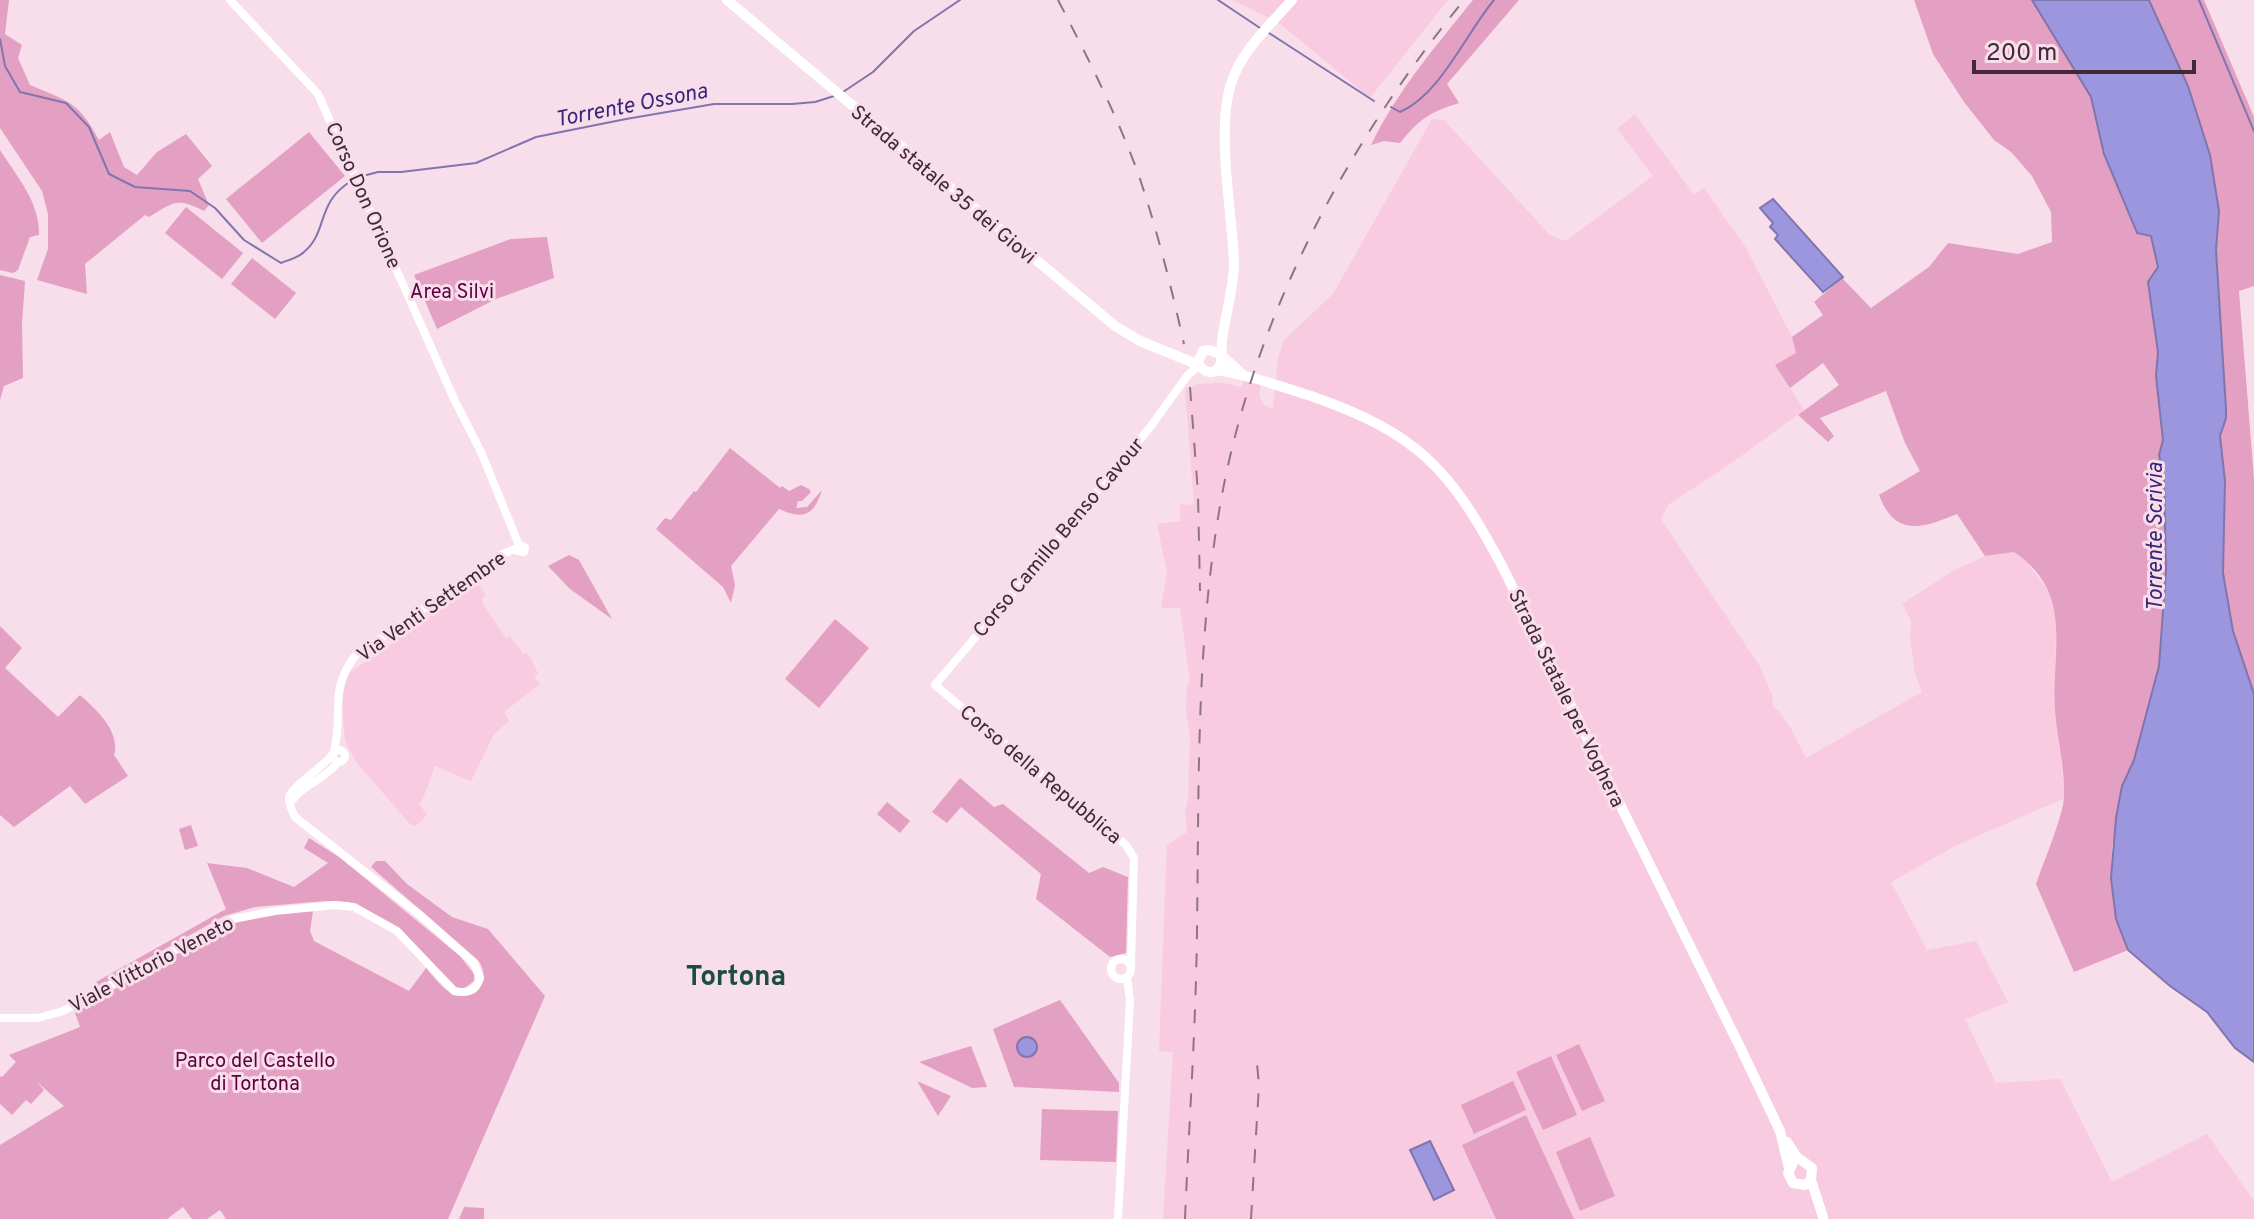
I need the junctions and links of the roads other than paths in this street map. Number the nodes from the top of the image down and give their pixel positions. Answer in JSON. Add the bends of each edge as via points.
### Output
{"nodes":[{"id":1,"x":230,"y":0,"type":"edge"},
{"id":2,"x":727,"y":0,"type":"edge"},
{"id":3,"x":1292,"y":0,"type":"edge"},
{"id":4,"x":1224,"y":326,"type":"junction"},
{"id":5,"x":1205,"y":350,"type":"junction"},
{"id":6,"x":1171,"y":353,"type":"junction"},
{"id":7,"x":1220,"y":356,"type":"junction"},
{"id":8,"x":1205,"y":368,"type":"junction"},
{"id":9,"x":1244,"y":374,"type":"junction"},
{"id":10,"x":518,"y":547,"type":"joint"},
{"id":11,"x":935,"y":685,"type":"joint"},
{"id":12,"x":337,"y":755,"type":"joint"},
{"id":13,"x":1131,"y":966,"type":"junction"},
{"id":14,"x":1127,"y":977,"type":"junction"},
{"id":15,"x":0,"y":1018,"type":"edge"},
{"id":16,"x":1780,"y":1131,"type":"junction"},
{"id":17,"x":1802,"y":1160,"type":"junction"},
{"id":18,"x":1789,"y":1168,"type":"junction"},
{"id":19,"x":1811,"y":1180,"type":"junction"},
{"id":20,"x":1797,"y":1185,"type":"junction"},
{"id":21,"x":1823,"y":1218,"type":"edge"},
{"id":22,"x":1118,"y":1219,"type":"edge"}],
"edges":[{"from":1,"to":10,"type":"street","name":"Corso Don Orione","via":[[318,94],[481,452]]},
{"from":2,"to":6,"type":"main road","name":"Strada statale 35 dei Giovi","via":[[1115,326]]},
{"from":3,"to":4,"type":"main road","via":[[1236,72],[1227,100],[1234,263]]},
{"from":4,"to":5,"type":"main road"},
{"from":4,"to":7,"type":"main road"},
{"from":5,"to":6,"type":"main road","name":"Strada statale 35 dei Giovi"},
{"from":5,"to":7,"type":"main road"},
{"from":5,"to":8,"type":"main road","via":[[1199,356]]},
{"from":6,"to":8,"type":"main road","name":"Strada statale 35 dei Giovi"},
{"from":7,"to":8,"type":"main road","via":[[1220,364]]},
{"from":7,"to":9,"type":"main road","name":"Strada Statale per Voghera"},
{"from":8,"to":9,"type":"main road","name":"Strada Statale per Voghera"},
{"from":8,"to":11,"type":"street","name":"Corso Camillo Benso Cavour","via":[[1180,387]]},
{"from":9,"to":16,"type":"main road","name":"Strada Statale per Voghera","via":[[1382,425],[1419,450],[1464,499],[1523,608]]},
{"from":10,"to":12,"type":"street","name":"Via Venti Settembre","via":[[355,656],[338,691]]},
{"from":11,"to":13,"type":"street","name":"Corso della Repubblica","via":[[1126,845],[1134,858]]},
{"from":12,"to":15,"type":"street","name":"Viale Vittorio Veneto","via":[[291,792],[290,804],[299,822],[474,963],[480,978],[472,990],[454,991],[397,931],[354,907],[335,905],[233,919],[63,1011],[38,1018]]},
{"from":13,"to":14,"type":"street"},
{"from":13,"to":14,"type":"street","via":[[1121,959],[1111,965],[1114,978]]},
{"from":14,"to":22,"type":"street"},
{"from":16,"to":17,"type":"main road","name":"Strada Statale per Voghera"},
{"from":16,"to":18,"type":"main road","name":"Strada Statale per Voghera"},
{"from":17,"to":18,"type":"main road"},
{"from":17,"to":19,"type":"main road","name":"Strada Statale per Voghera","via":[[1812,1168]]},
{"from":18,"to":20,"type":"main road","name":"Strada Statale per Voghera"},
{"from":19,"to":20,"type":"main road"},
{"from":19,"to":21,"type":"main road","name":"Strada Statale per Voghera"},
{"from":20,"to":21,"type":"main road","name":"Strada Statale per Voghera"}]}
